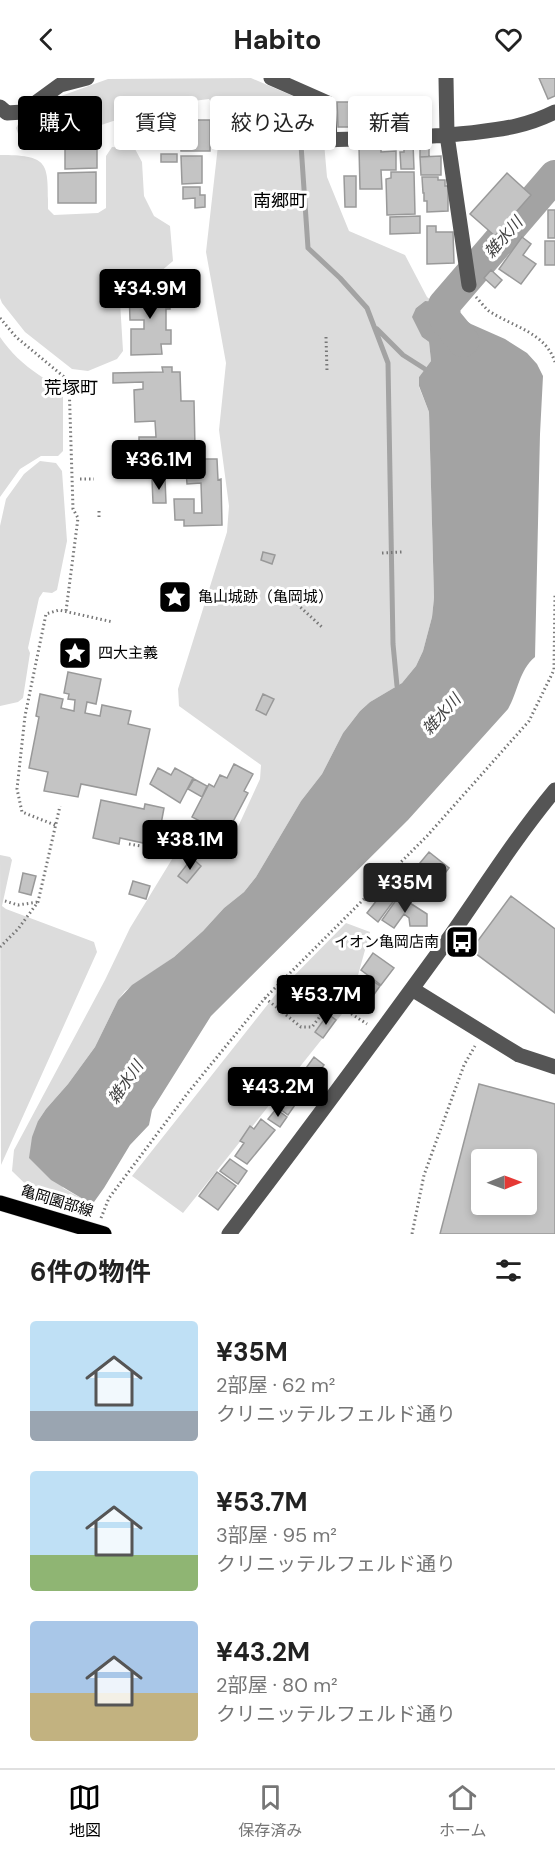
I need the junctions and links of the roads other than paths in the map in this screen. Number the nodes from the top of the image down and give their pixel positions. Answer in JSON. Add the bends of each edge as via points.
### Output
{"nodes":[{"id":1,"x":87,"y":78,"type":"edge"},
{"id":2,"x":271,"y":78,"type":"edge"},
{"id":3,"x":446,"y":78,"type":"edge"},
{"id":4,"x":0,"y":107,"type":"edge"},
{"id":5,"x":555,"y":112,"type":"edge"},
{"id":6,"x":447,"y":135,"type":"junction"},
{"id":7,"x":469,"y":285,"type":"road end"},
{"id":8,"x":555,"y":790,"type":"edge"},
{"id":9,"x":412,"y":988,"type":"junction"},
{"id":10,"x":555,"y":1067,"type":"edge"},
{"id":11,"x":0,"y":1203,"type":"edge"},
{"id":12,"x":91,"y":1232,"type":"edge"},
{"id":13,"x":229,"y":1234,"type":"edge"}],
"edges":[{"from":1,"to":4,"type":"street","via":[[60,86],[23,112],[7,113]]},
{"from":2,"to":6,"type":"street","via":[[328,103],[330,140]]},
{"from":3,"to":6,"type":"street"},
{"from":5,"to":6,"type":"street","via":[[517,127]]},
{"from":6,"to":7,"type":"street"},
{"from":8,"to":9,"type":"street"},
{"from":9,"to":10,"type":"street","via":[[519,1055]]},
{"from":9,"to":13,"type":"street"},
{"from":11,"to":12,"type":"main road","name":"亀岡園部線"}]}
